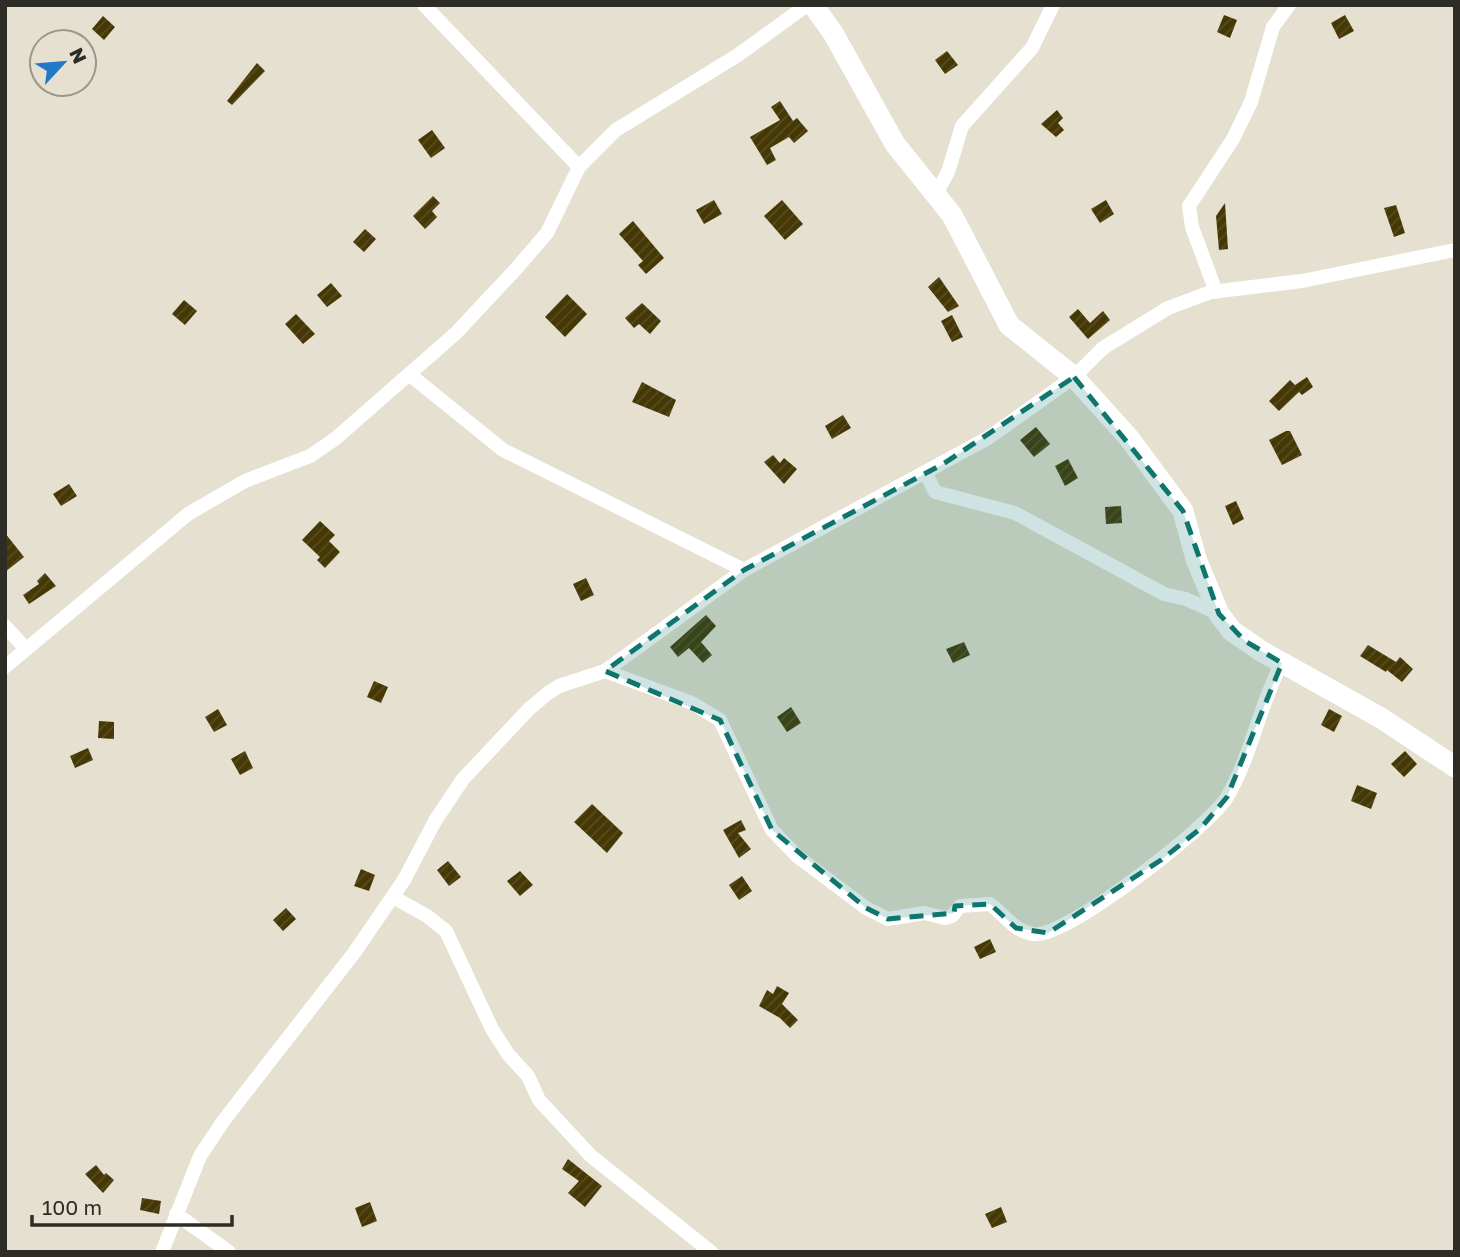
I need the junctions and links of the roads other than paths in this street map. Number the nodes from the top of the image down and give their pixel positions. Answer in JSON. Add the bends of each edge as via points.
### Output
{"nodes":[{"id":1,"x":424,"y":5,"type":"edge"},
{"id":2,"x":810,"y":5,"type":"edge"},
{"id":3,"x":1053,"y":5,"type":"edge"},
{"id":4,"x":1289,"y":5,"type":"edge"},
{"id":5,"x":579,"y":167,"type":"junction"},
{"id":6,"x":936,"y":194,"type":"junction"},
{"id":7,"x":1455,"y":250,"type":"edge"},
{"id":8,"x":1216,"y":292,"type":"junction"},
{"id":9,"x":410,"y":374,"type":"junction"},
{"id":10,"x":1074,"y":377,"type":"junction"},
{"id":11,"x":926,"y":474,"type":"junction"},
{"id":12,"x":744,"y":570,"type":"junction"},
{"id":13,"x":1219,"y":614,"type":"junction"},
{"id":14,"x":5,"y":626,"type":"edge"},
{"id":15,"x":25,"y":648,"type":"junction"},
{"id":16,"x":1282,"y":663,"type":"junction"},
{"id":17,"x":5,"y":667,"type":"edge"},
{"id":18,"x":605,"y":671,"type":"junction"},
{"id":19,"x":1455,"y":767,"type":"edge"},
{"id":20,"x":393,"y":897,"type":"junction"},
{"id":21,"x":176,"y":1213,"type":"junction"},
{"id":22,"x":162,"y":1252,"type":"edge"},
{"id":23,"x":229,"y":1252,"type":"edge"},
{"id":24,"x":711,"y":1252,"type":"edge"}],
"edges":[{"from":1,"to":5,"type":"street"},
{"from":2,"to":5,"type":"street","via":[[718,68],[633,118]]},
{"from":2,"to":6,"type":"street","via":[[833,33],[895,144]]},
{"from":3,"to":6,"type":"street","via":[[1031,48],[962,126]]},
{"from":4,"to":8,"type":"street","via":[[1273,27],[1251,102],[1233,139],[1189,206]]},
{"from":5,"to":9,"type":"street","via":[[547,233],[456,333]]},
{"from":6,"to":10,"type":"street","via":[[952,215],[1009,325]]},
{"from":7,"to":8,"type":"street","via":[[1302,281]]},
{"from":8,"to":10,"type":"street","via":[[1168,308],[1103,348]]},
{"from":9,"to":12,"type":"street","via":[[503,450]]},
{"from":9,"to":15,"type":"street","via":[[310,456],[245,481],[188,514]]},
{"from":10,"to":11,"type":"street","via":[[988,438]]},
{"from":10,"to":13,"type":"street","via":[[1129,438],[1183,511],[1196,559]]},
{"from":11,"to":12,"type":"street"},
{"from":11,"to":13,"type":"street","via":[[935,492],[1015,513],[1164,594]]},
{"from":12,"to":18,"type":"street"},
{"from":13,"to":16,"type":"street","via":[[1245,641]]},
{"from":14,"to":15,"type":"street"},
{"from":15,"to":17,"type":"street"},
{"from":16,"to":18,"type":"street","via":[[1227,797],[1210,819],[1138,877],[1061,927],[1035,935],[1016,928],[990,904],[960,906],[945,918],[923,913],[888,919],[866,908],[797,856],[772,830],[720,720],[692,703]]},
{"from":16,"to":19,"type":"street","via":[[1381,718]]},
{"from":18,"to":20,"type":"street","via":[[559,686],[529,709],[463,779]]},
{"from":20,"to":21,"type":"street","via":[[224,1120],[200,1156]]},
{"from":20,"to":24,"type":"street","via":[[446,931],[492,1029],[528,1076],[539,1100],[591,1156]]},
{"from":21,"to":22,"type":"street"},
{"from":21,"to":23,"type":"street"}]}
